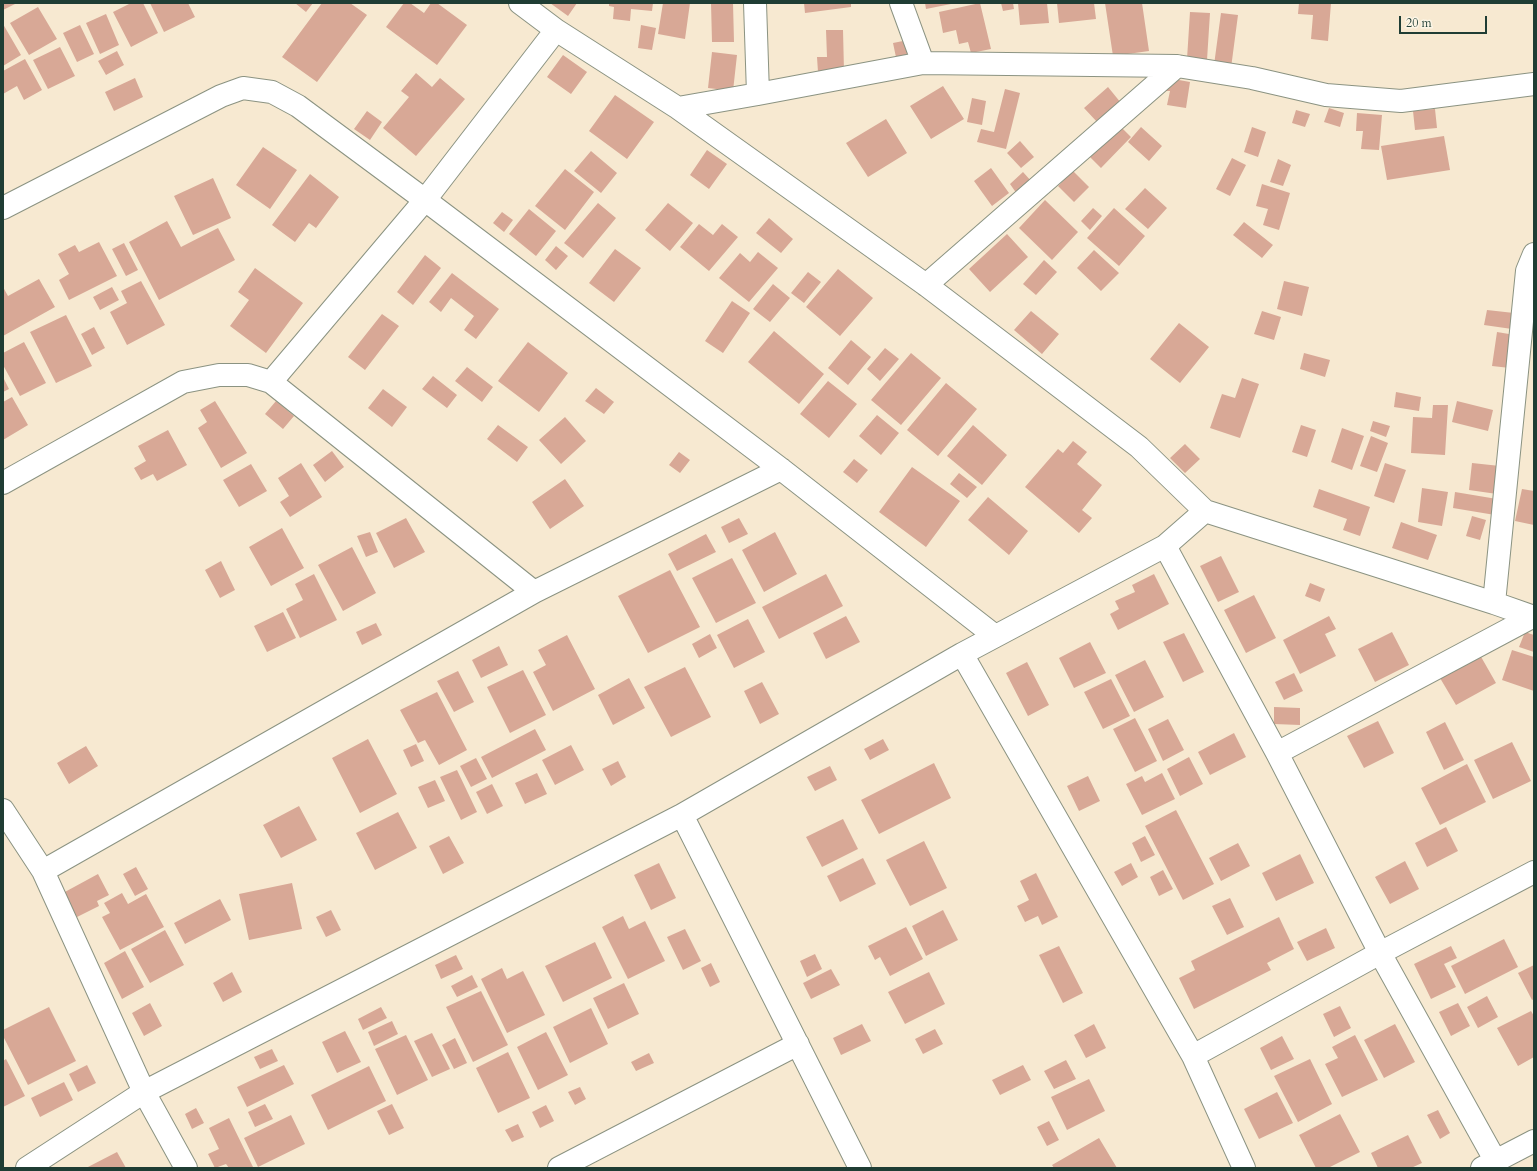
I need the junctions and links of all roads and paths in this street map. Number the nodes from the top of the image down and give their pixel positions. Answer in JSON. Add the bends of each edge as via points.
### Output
{"nodes":[{"id":1,"x":520,"y":3,"type":"edge"},
{"id":2,"x":755,"y":3,"type":"edge"},
{"id":3,"x":902,"y":3,"type":"edge"},
{"id":4,"x":556,"y":30,"type":"junction"},
{"id":5,"x":923,"y":63,"type":"junction"},
{"id":6,"x":1177,"y":66,"type":"junction"},
{"id":7,"x":1534,"y":84,"type":"edge"},
{"id":8,"x":758,"y":94,"type":"junction"},
{"id":9,"x":678,"y":108,"type":"junction"},
{"id":10,"x":425,"y":200,"type":"junction"},
{"id":11,"x":3,"y":208,"type":"edge"},
{"id":12,"x":1534,"y":254,"type":"edge"},
{"id":13,"x":926,"y":285,"type":"junction"},
{"id":14,"x":271,"y":382,"type":"junction"},
{"id":15,"x":781,"y":469,"type":"junction"},
{"id":16,"x":3,"y":483,"type":"edge"},
{"id":17,"x":1205,"y":511,"type":"junction"},
{"id":18,"x":1165,"y":546,"type":"junction"},
{"id":19,"x":534,"y":592,"type":"junction"},
{"id":20,"x":1494,"y":603,"type":"junction"},
{"id":21,"x":1534,"y":616,"type":"edge"},
{"id":22,"x":995,"y":636,"type":"junction"},
{"id":23,"x":962,"y":654,"type":"junction"},
{"id":24,"x":1277,"y":753,"type":"junction"},
{"id":25,"x":3,"y":810,"type":"edge"},
{"id":26,"x":682,"y":815,"type":"junction"},
{"id":27,"x":43,"y":871,"type":"junction"},
{"id":28,"x":1534,"y":872,"type":"edge"},
{"id":29,"x":1380,"y":953,"type":"junction"},
{"id":30,"x":798,"y":1044,"type":"junction"},
{"id":31,"x":1193,"y":1056,"type":"junction"},
{"id":32,"x":144,"y":1092,"type":"junction"},
{"id":33,"x":1534,"y":1140,"type":"edge"},
{"id":34,"x":1488,"y":1164,"type":"edge"},
{"id":35,"x":27,"y":1168,"type":"edge"},
{"id":36,"x":186,"y":1168,"type":"edge"},
{"id":37,"x":560,"y":1168,"type":"edge"},
{"id":38,"x":860,"y":1168,"type":"edge"},
{"id":39,"x":1244,"y":1168,"type":"edge"}],
"edges":[{"from":1,"to":4,"type":"street"},
{"from":2,"to":8,"type":"street"},
{"from":3,"to":5,"type":"street"},
{"from":4,"to":9,"type":"street"},
{"from":4,"to":10,"type":"street"},
{"from":5,"to":6,"type":"street"},
{"from":5,"to":8,"type":"street"},
{"from":6,"to":7,"type":"street","via":[[1252,78],[1326,95],[1401,101]]},
{"from":6,"to":13,"type":"street"},
{"from":8,"to":9,"type":"street"},
{"from":9,"to":13,"type":"street"},
{"from":10,"to":11,"type":"street","via":[[298,106],[272,92],[243,88],[221,96]]},
{"from":10,"to":14,"type":"street"},
{"from":10,"to":15,"type":"street"},
{"from":12,"to":20,"type":"street","via":[[1527,271]]},
{"from":13,"to":17,"type":"street","via":[[1139,447]]},
{"from":14,"to":16,"type":"street","via":[[248,375],[219,375],[183,382]]},
{"from":14,"to":19,"type":"street"},
{"from":15,"to":19,"type":"street"},
{"from":15,"to":22,"type":"street"},
{"from":17,"to":18,"type":"street"},
{"from":17,"to":20,"type":"street"},
{"from":18,"to":22,"type":"street"},
{"from":18,"to":24,"type":"street"},
{"from":19,"to":27,"type":"street"},
{"from":20,"to":21,"type":"street"},
{"from":21,"to":24,"type":"street"},
{"from":22,"to":23,"type":"street"},
{"from":23,"to":26,"type":"street"},
{"from":23,"to":31,"type":"street"},
{"from":24,"to":29,"type":"street"},
{"from":25,"to":27,"type":"street"},
{"from":26,"to":30,"type":"street"},
{"from":26,"to":32,"type":"street"},
{"from":27,"to":32,"type":"street"},
{"from":28,"to":29,"type":"street"},
{"from":29,"to":31,"type":"street"},
{"from":29,"to":34,"type":"street"},
{"from":30,"to":37,"type":"street"},
{"from":30,"to":38,"type":"street"},
{"from":31,"to":39,"type":"street"},
{"from":32,"to":35,"type":"street"},
{"from":32,"to":36,"type":"street"},
{"from":33,"to":34,"type":"street"}]}
